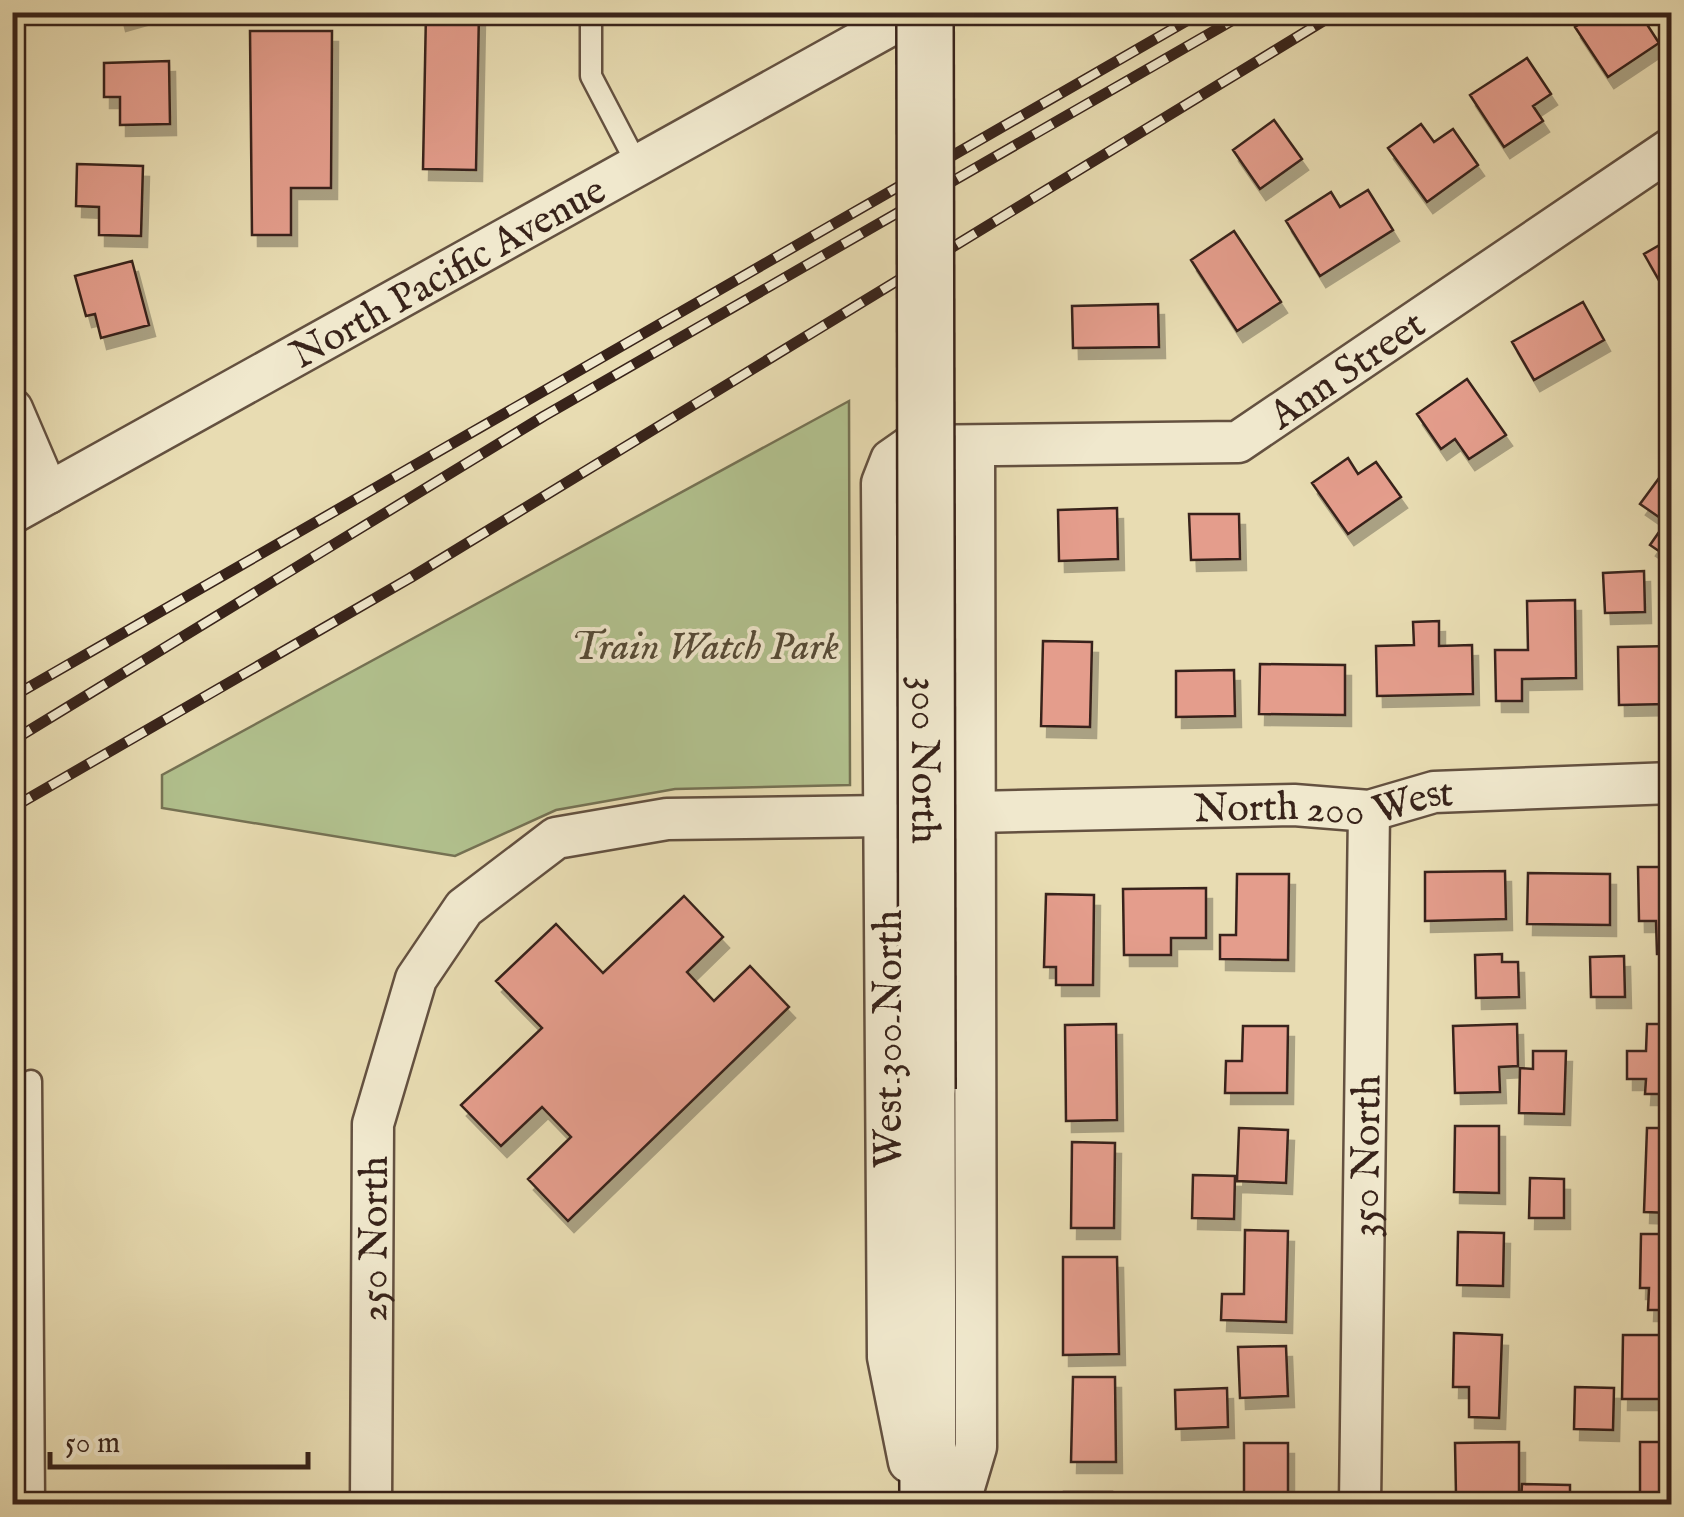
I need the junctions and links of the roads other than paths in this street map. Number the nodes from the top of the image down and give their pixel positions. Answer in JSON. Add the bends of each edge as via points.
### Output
{"nodes":[{"id":1,"x":590,"y":12,"type":"edge"},
{"id":2,"x":899,"y":17,"type":"edge"},
{"id":3,"x":1672,"y":148,"type":"edge"},
{"id":4,"x":638,"y":166,"type":"junction"},
{"id":5,"x":12,"y":409,"type":"edge"},
{"id":6,"x":974,"y":446,"type":"junction"},
{"id":7,"x":48,"y":493,"type":"junction"},
{"id":8,"x":12,"y":513,"type":"edge"},
{"id":9,"x":1672,"y":783,"type":"edge"},
{"id":10,"x":1369,"y":810,"type":"junction"},
{"id":11,"x":975,"y":812,"type":"junction"},
{"id":12,"x":884,"y":816,"type":"junction"},
{"id":13,"x":22,"y":1086,"type":"edge"},
{"id":14,"x":34,"y":1504,"type":"edge"},
{"id":15,"x":371,"y":1504,"type":"edge"},
{"id":16,"x":914,"y":1504,"type":"edge"},
{"id":17,"x":928,"y":1504,"type":"edge"},
{"id":18,"x":959,"y":1504,"type":"edge"},
{"id":19,"x":1360,"y":1504,"type":"edge"}],
"edges":[{"from":1,"to":4,"type":"lane","via":[[591,76]]},
{"from":2,"to":4,"type":"street","name":"North Pacific Avenue"},
{"from":2,"to":17,"type":"main road","name":"300 North","bridge":true,"via":[[927,1090]]},
{"from":3,"to":6,"type":"street","name":"Ann Street","via":[[1238,442]]},
{"from":4,"to":7,"type":"street","name":"North Pacific Avenue"},
{"from":5,"to":7,"type":"street"},
{"from":6,"to":11,"type":"street"},
{"from":6,"to":12,"type":"street","name":"West 300 North","via":[[912,446],[891,460],[882,484]]},
{"from":7,"to":8,"type":"street","name":"North Pacific Avenue"},
{"from":9,"to":10,"type":"street","name":"North 200 West","via":[[1434,792]]},
{"from":10,"to":11,"type":"street","name":"North 200 West","via":[[1294,804]]},
{"from":10,"to":19,"type":"street","name":"350 North"},
{"from":11,"to":18,"type":"street","via":[[976,1447]]},
{"from":12,"to":15,"type":"street","name":"250 North","via":[[666,819],[556,838],[464,908],[416,979],[373,1124]]},
{"from":12,"to":16,"type":"street","name":"West 300 North","via":[[888,1357]]},
{"from":13,"to":14,"type":"lane"}]}
